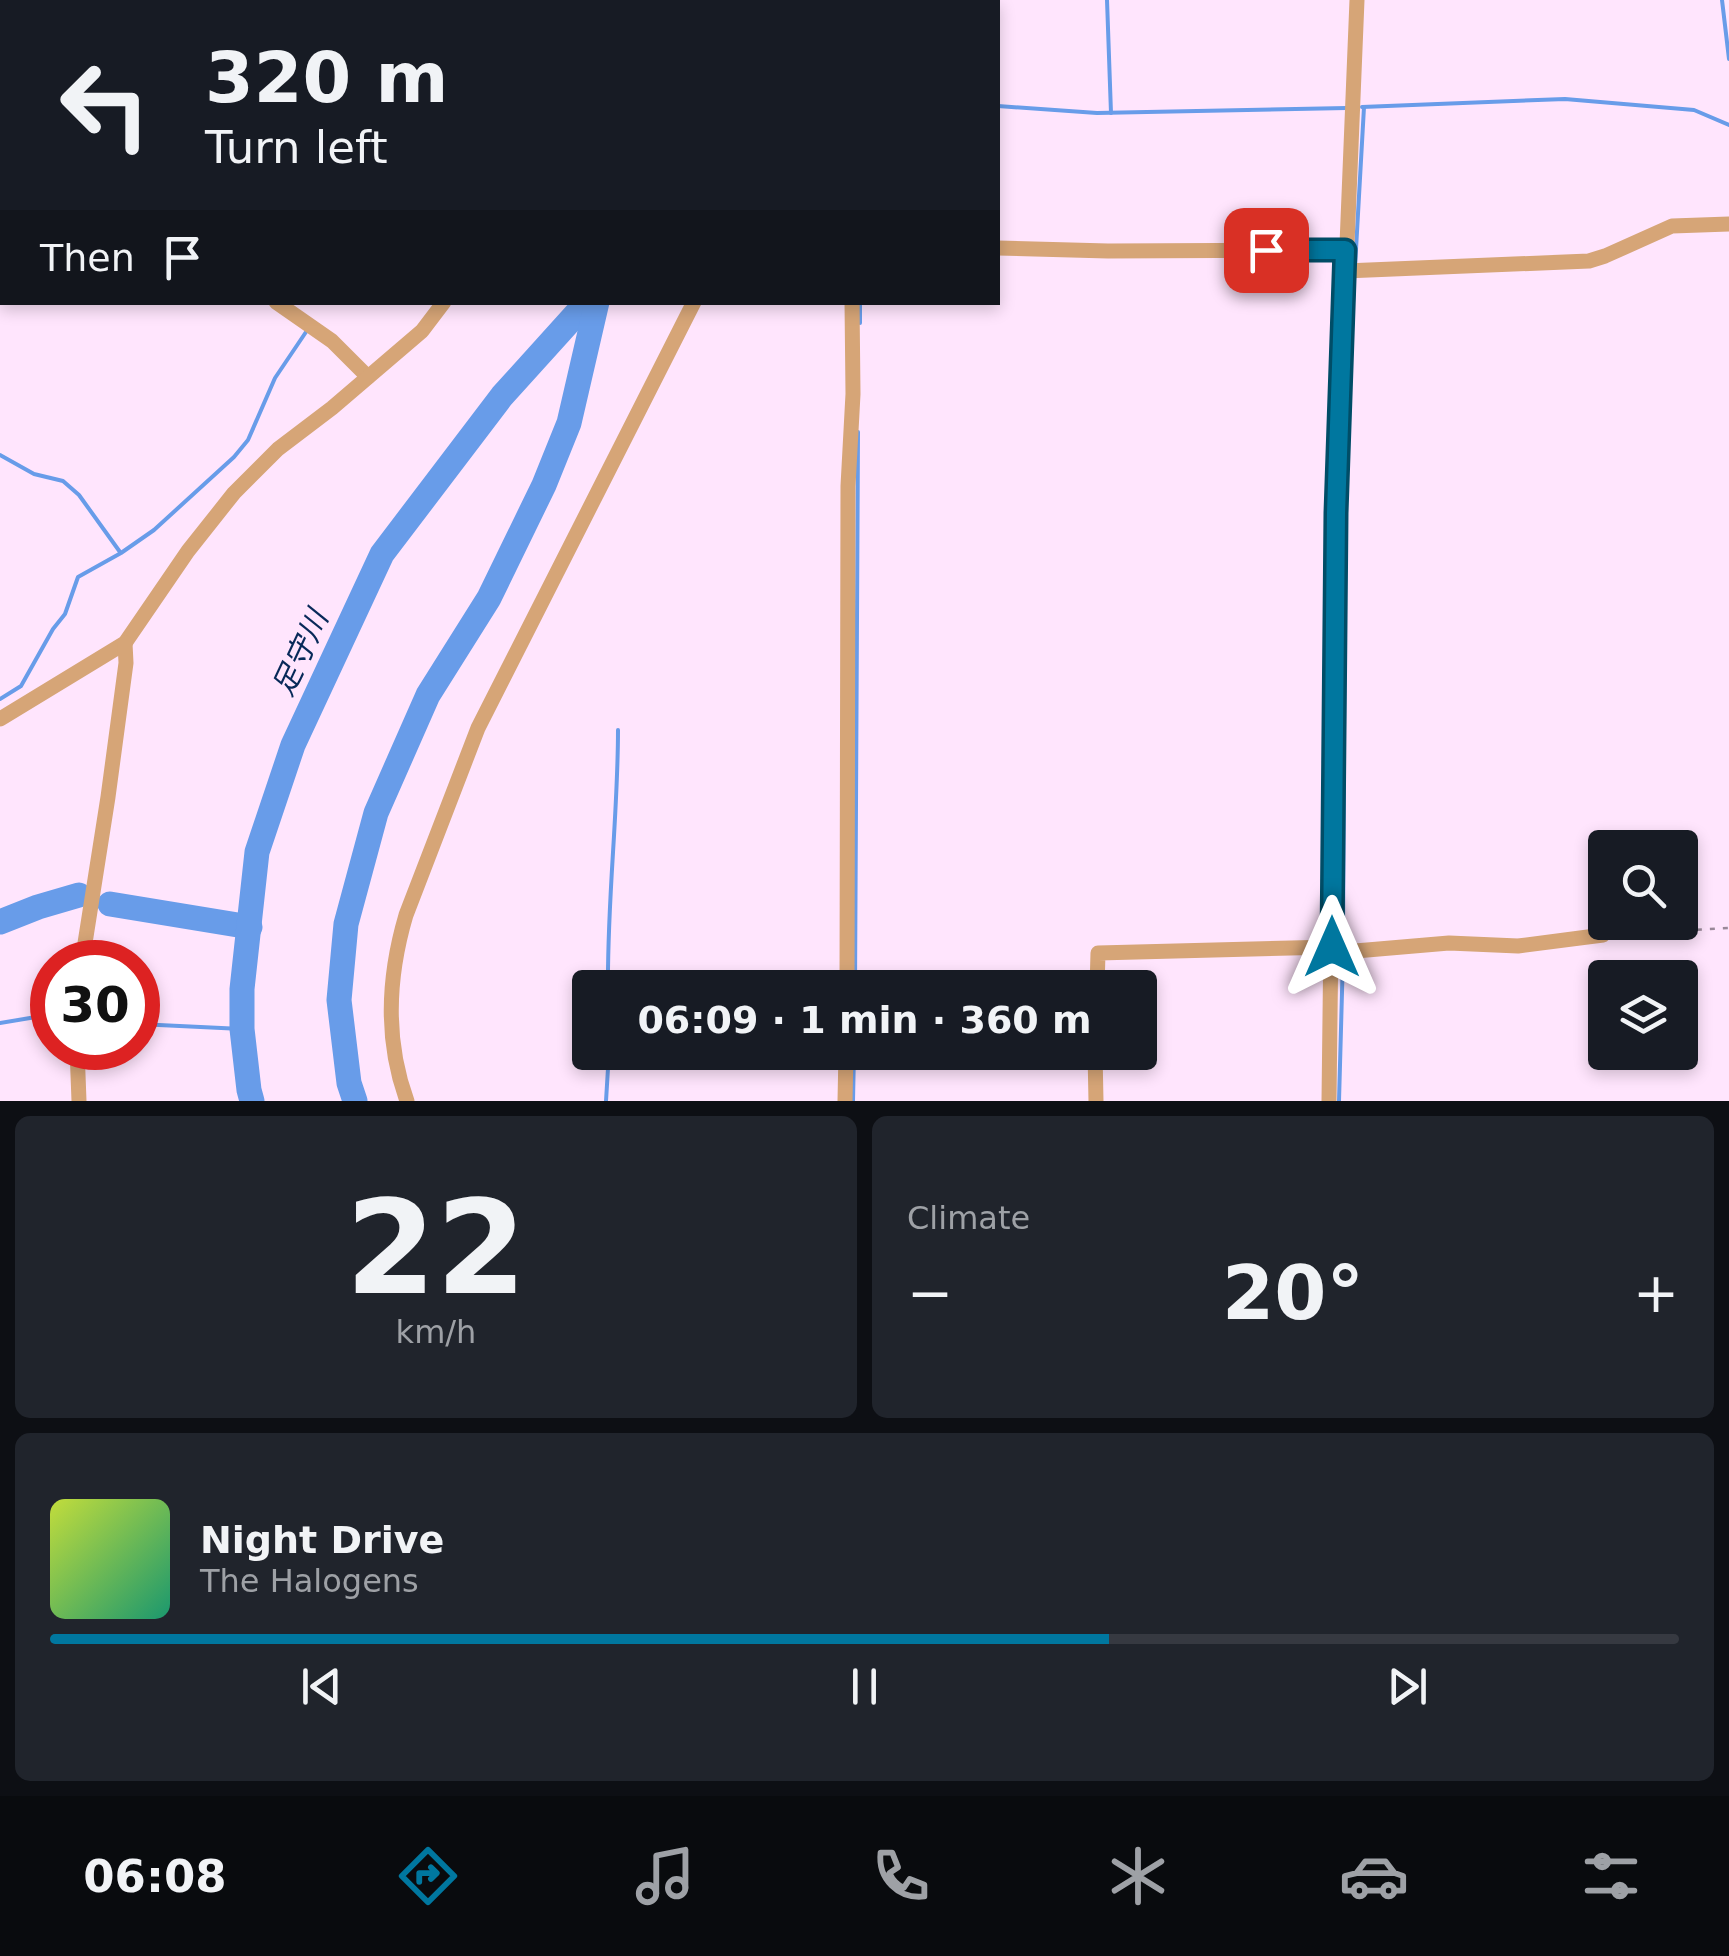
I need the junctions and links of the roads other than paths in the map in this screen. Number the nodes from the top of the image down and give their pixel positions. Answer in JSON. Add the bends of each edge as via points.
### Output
{"nodes":[{"id":1,"x":1357,"y":0,"type":"edge"},
{"id":2,"x":1729,"y":224,"type":"edge"},
{"id":3,"x":1000,"y":248,"type":"edge"},
{"id":4,"x":1345,"y":250,"type":"junction"},
{"id":5,"x":1351,"y":271,"type":"junction"},
{"id":6,"x":280,"y":305,"type":"edge"},
{"id":7,"x":442,"y":305,"type":"edge"},
{"id":8,"x":692,"y":305,"type":"edge"},
{"id":9,"x":852,"y":305,"type":"edge"},
{"id":10,"x":368,"y":377,"type":"junction"},
{"id":11,"x":125,"y":643,"type":"junction"},
{"id":12,"x":0,"y":718,"type":"edge"},
{"id":13,"x":1588,"y":937,"type":"edge"},
{"id":14,"x":85,"y":940,"type":"edge"},
{"id":15,"x":1337,"y":951,"type":"junction"},
{"id":16,"x":847,"y":970,"type":"edge"},
{"id":17,"x":1098,"y":970,"type":"edge"},
{"id":18,"x":78,"y":1070,"type":"edge"},
{"id":19,"x":846,"y":1070,"type":"edge"},
{"id":20,"x":1095,"y":1070,"type":"edge"},
{"id":21,"x":79,"y":1101,"type":"edge"},
{"id":22,"x":408,"y":1101,"type":"edge"},
{"id":23,"x":845,"y":1101,"type":"edge"},
{"id":24,"x":1096,"y":1101,"type":"edge"},
{"id":25,"x":1329,"y":1101,"type":"edge"}],
"edges":[{"from":1,"to":4,"type":"street"},
{"from":2,"to":5,"type":"street","via":[[1672,226],[1588,260]]},
{"from":3,"to":4,"type":"street"},
{"from":4,"to":5,"type":"street"},
{"from":5,"to":15,"type":"street","via":[[1336,513]]},
{"from":6,"to":10,"type":"street"},
{"from":7,"to":10,"type":"street"},
{"from":8,"to":22,"type":"street","via":[[478,728],[412,898],[391,996],[395,1052]]},
{"from":9,"to":16,"type":"street"},
{"from":10,"to":11,"type":"street","via":[[234,493]]},
{"from":11,"to":12,"type":"street"},
{"from":11,"to":14,"type":"street"},
{"from":13,"to":15,"type":"street","via":[[1518,946]]},
{"from":15,"to":17,"type":"street","via":[[1098,952]]},
{"from":15,"to":25,"type":"street"},
{"from":18,"to":21,"type":"street"},
{"from":19,"to":23,"type":"street"},
{"from":20,"to":24,"type":"street"}]}
